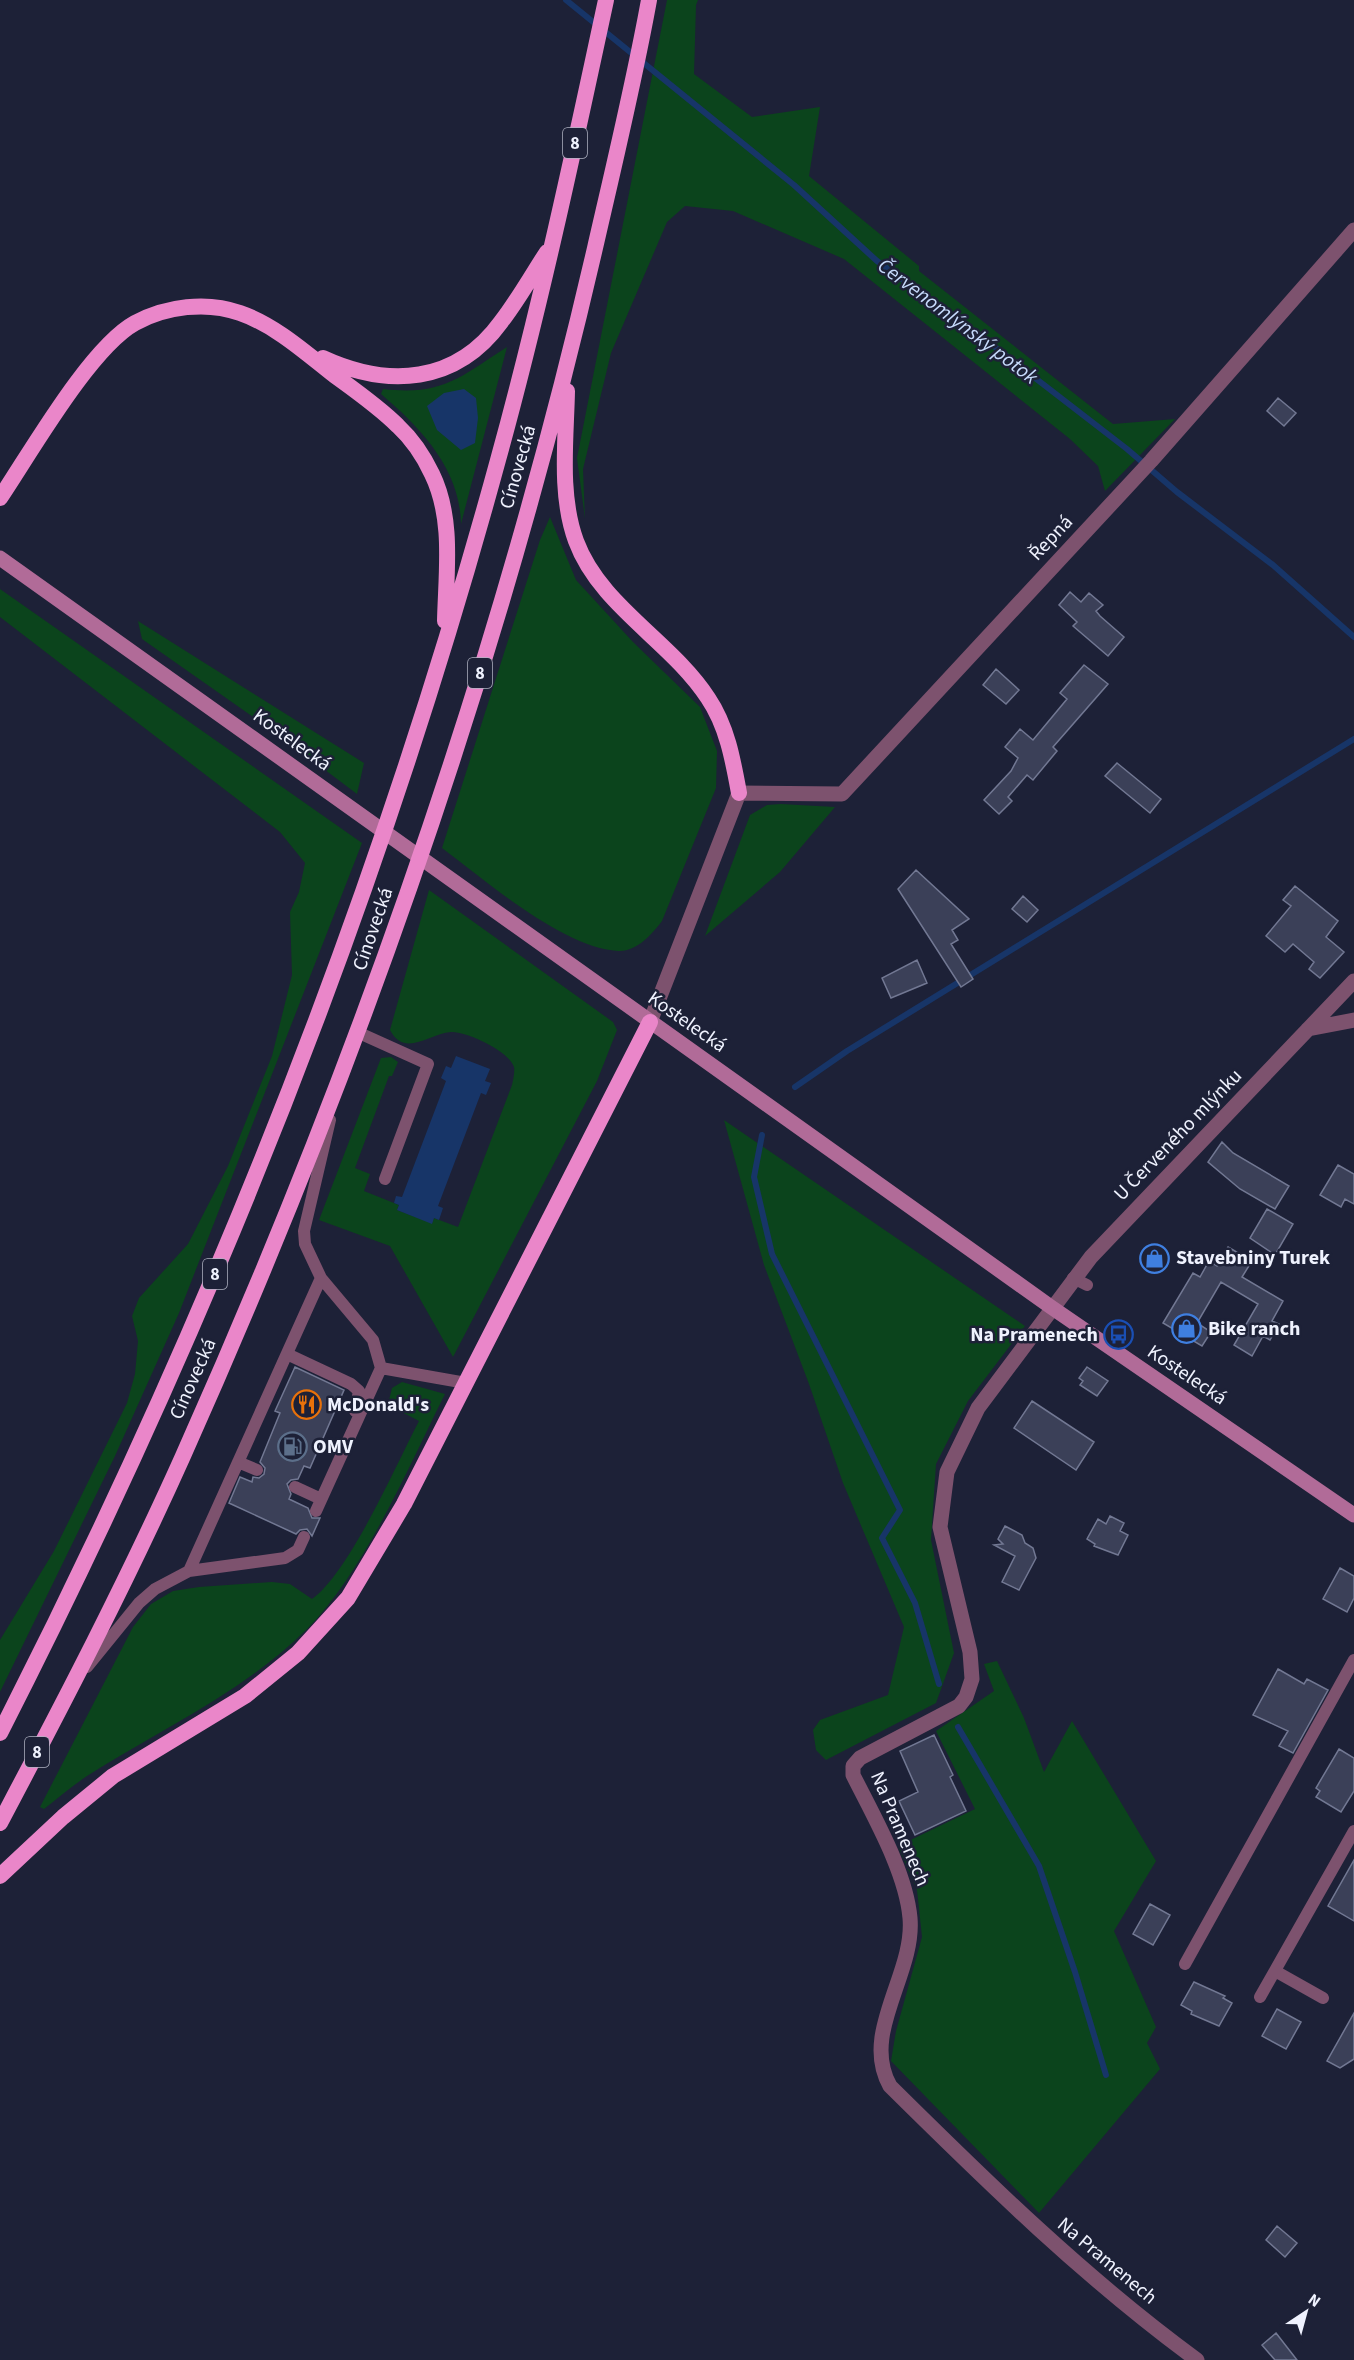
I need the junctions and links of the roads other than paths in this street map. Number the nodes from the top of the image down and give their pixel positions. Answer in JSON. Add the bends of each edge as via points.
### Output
{"nodes":[{"id":1,"x":606,"y":0,"type":"edge"},
{"id":2,"x":649,"y":0,"type":"edge"},
{"id":3,"x":1354,"y":230,"type":"edge"},
{"id":4,"x":554,"y":241,"type":"junction"},
{"id":5,"x":297,"y":347,"type":"junction"},
{"id":6,"x":568,"y":363,"type":"junction"},
{"id":7,"x":0,"y":498,"type":"edge"},
{"id":8,"x":0,"y":558,"type":"edge"},
{"id":9,"x":445,"y":640,"type":"junction"},
{"id":10,"x":739,"y":793,"type":"junction"},
{"id":11,"x":1354,"y":981,"type":"edge"},
{"id":12,"x":1354,"y":1020,"type":"edge"},
{"id":13,"x":650,"y":1022,"type":"junction"},
{"id":14,"x":1308,"y":1029,"type":"junction"},
{"id":15,"x":357,"y":1032,"type":"junction"},
{"id":16,"x":339,"y":1081,"type":"junction"},
{"id":17,"x":385,"y":1179,"type":"dead end"},
{"id":18,"x":321,"y":1278,"type":"junction"},
{"id":19,"x":1051,"y":1307,"type":"junction"},
{"id":20,"x":287,"y":1354,"type":"junction"},
{"id":21,"x":381,"y":1368,"type":"junction"},
{"id":22,"x":466,"y":1383,"type":"junction"},
{"id":23,"x":238,"y":1462,"type":"junction"},
{"id":24,"x":257,"y":1470,"type":"dead end"},
{"id":25,"x":333,"y":1473,"type":"junction"},
{"id":26,"x":295,"y":1487,"type":"dead end"},
{"id":27,"x":321,"y":1499,"type":"junction"},
{"id":28,"x":316,"y":1511,"type":"dead end"},
{"id":29,"x":1354,"y":1515,"type":"edge"},
{"id":30,"x":304,"y":1537,"type":"dead end"},
{"id":31,"x":189,"y":1570,"type":"junction"},
{"id":32,"x":1354,"y":1660,"type":"edge"},
{"id":33,"x":74,"y":1682,"type":"junction"},
{"id":34,"x":0,"y":1733,"type":"edge"},
{"id":35,"x":0,"y":1823,"type":"edge"},
{"id":36,"x":1354,"y":1831,"type":"edge"},
{"id":37,"x":0,"y":1876,"type":"edge"},
{"id":38,"x":1185,"y":1964,"type":"dead end"},
{"id":39,"x":1275,"y":1971,"type":"junction"},
{"id":40,"x":1260,"y":1996,"type":"dead end"},
{"id":41,"x":1323,"y":1998,"type":"dead end"},
{"id":42,"x":1197,"y":2360,"type":"edge"}],
"edges":[{"from":1,"to":4,"type":"highway","name":"Cínovecká","number":"8"},
{"from":2,"to":6,"type":"highway","name":"Cínovecká","number":"8"},
{"from":3,"to":10,"type":"street","name":"Řepná","via":[[1147,466],[842,794]]},
{"from":4,"to":5,"type":"highway","via":[[500,324],[479,346],[452,364],[414,376],[377,376]]},
{"from":4,"to":9,"type":"highway","name":"Cínovecká","number":"8","via":[[498,460]]},
{"from":5,"to":7,"type":"highway","via":[[240,312],[209,307],[185,307],[135,323],[111,341],[91,364]]},
{"from":5,"to":9,"type":"highway","via":[[399,426],[433,475],[446,525]]},
{"from":6,"to":10,"type":"highway","via":[[566,500],[576,541],[591,572],[686,669],[708,698],[724,729]]},
{"from":6,"to":15,"type":"highway","name":"Cínovecká","number":"8","via":[[539,476],[473,694]]},
{"from":8,"to":13,"type":"main road","name":"Kostelecká"},
{"from":9,"to":34,"type":"highway","name":"Cínovecká","number":"8","via":[[338,961],[238,1220],[130,1464]]},
{"from":10,"to":13,"type":"street"},
{"from":11,"to":14,"type":"street","name":"U Červeného mlýnku"},
{"from":12,"to":14,"type":"street"},
{"from":13,"to":19,"type":"main road","name":"Kostelecká"},
{"from":13,"to":22,"type":"highway"},
{"from":14,"to":19,"type":"street","name":"U Červeného mlýnku","via":[[1080,1281]]},
{"from":15,"to":16,"type":"highway","name":"Cínovecká","number":"8"},
{"from":15,"to":17,"type":"lane","via":[[428,1065]]},
{"from":16,"to":18,"type":"lane","via":[[304,1231],[305,1244]]},
{"from":16,"to":33,"type":"highway","name":"Cínovecká","number":"8","via":[[277,1238],[181,1461]]},
{"from":18,"to":20,"type":"lane"},
{"from":18,"to":21,"type":"lane","via":[[373,1340]]},
{"from":19,"to":29,"type":"main road","name":"Kostelecká"},
{"from":19,"to":42,"type":"street","name":"Na Pramenech","via":[[978,1408],[947,1472],[940,1504],[940,1527],[970,1652],[972,1679],[966,1696],[946,1715],[888,1742],[853,1766],[853,1775],[906,1892],[910,1919],[910,1943],[880,2058],[890,2086],[990,2185],[1064,2255]]},
{"from":20,"to":23,"type":"lane"},
{"from":20,"to":25,"type":"lane","via":[[359,1391],[358,1403],[333,1459]]},
{"from":21,"to":22,"type":"lane"},
{"from":21,"to":25,"type":"lane"},
{"from":22,"to":37,"type":"highway","via":[[404,1504],[348,1598],[298,1653],[245,1696],[113,1776]]},
{"from":23,"to":24,"type":"lane"},
{"from":23,"to":31,"type":"lane"},
{"from":25,"to":27,"type":"lane"},
{"from":26,"to":27,"type":"lane"},
{"from":27,"to":28,"type":"lane"},
{"from":30,"to":31,"type":"lane","via":[[298,1550],[285,1558]]},
{"from":31,"to":33,"type":"lane","via":[[138,1603]]},
{"from":32,"to":38,"type":"lane"},
{"from":33,"to":35,"type":"highway","name":"Cínovecká","number":"8"},
{"from":36,"to":39,"type":"lane"},
{"from":39,"to":40,"type":"lane"},
{"from":39,"to":41,"type":"lane"}]}
